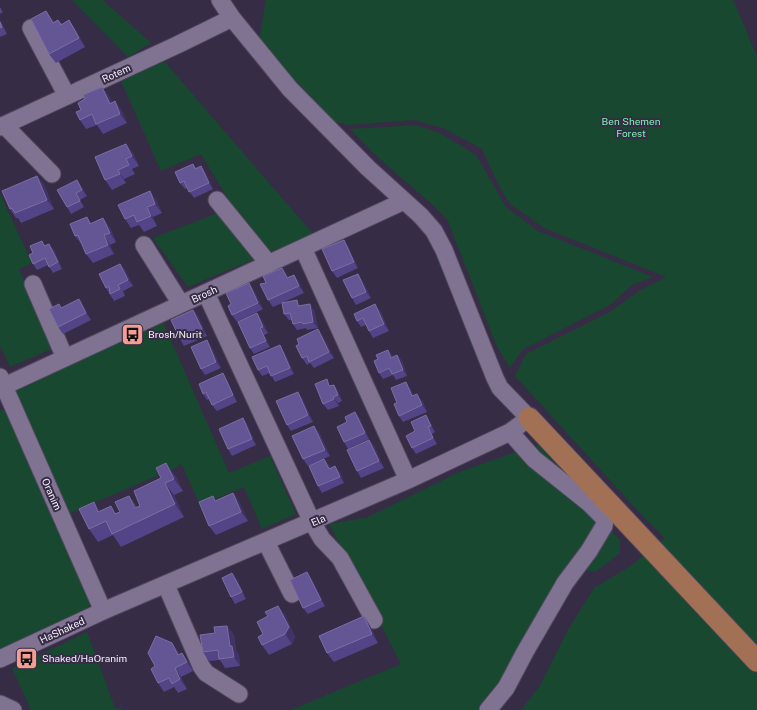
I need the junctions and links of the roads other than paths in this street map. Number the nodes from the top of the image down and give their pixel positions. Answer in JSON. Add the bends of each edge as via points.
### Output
{"nodes":[{"id":1,"x":220,"y":0,"type":"edge"},
{"id":2,"x":232,"y":18,"type":"junction"},
{"id":3,"x":31,"y":28,"type":"edge"},
{"id":4,"x":67,"y":96,"type":"junction"},
{"id":5,"x":2,"y":126,"type":"edge"},
{"id":6,"x":52,"y":174,"type":"dead end"},
{"id":7,"x":217,"y":200,"type":"dead end"},
{"id":8,"x":404,"y":201,"type":"junction"},
{"id":9,"x":144,"y":245,"type":"dead end"},
{"id":10,"x":303,"y":248,"type":"junction"},
{"id":11,"x":269,"y":264,"type":"junction"},
{"id":12,"x":33,"y":284,"type":"dead end"},
{"id":13,"x":206,"y":293,"type":"junction"},
{"id":14,"x":181,"y":304,"type":"junction"},
{"id":15,"x":65,"y":358,"type":"junction"},
{"id":16,"x":1,"y":384,"type":"edge"},
{"id":17,"x":529,"y":418,"type":"junction"},
{"id":18,"x":510,"y":432,"type":"junction"},
{"id":19,"x":408,"y":480,"type":"junction"},
{"id":20,"x":312,"y":522,"type":"junction"},
{"id":21,"x":266,"y":542,"type":"junction"},
{"id":22,"x":166,"y":585,"type":"junction"},
{"id":23,"x":292,"y":594,"type":"edge"},
{"id":24,"x":103,"y":611,"type":"junction"},
{"id":25,"x":374,"y":620,"type":"dead end"},
{"id":26,"x":0,"y":659,"type":"edge"},
{"id":27,"x":757,"y":662,"type":"edge"},
{"id":28,"x":239,"y":694,"type":"dead end"},
{"id":29,"x":0,"y":704,"type":"edge"},
{"id":30,"x":13,"y":710,"type":"edge"},
{"id":31,"x":488,"y":710,"type":"edge"}],
"edges":[{"from":1,"to":2,"type":"street"},
{"from":2,"to":4,"type":"street","name":"Rotem"},
{"from":2,"to":8,"type":"street","via":[[290,89]]},
{"from":3,"to":4,"type":"street"},
{"from":4,"to":5,"type":"street","name":"Rotem"},
{"from":5,"to":6,"type":"street"},
{"from":7,"to":11,"type":"street"},
{"from":8,"to":10,"type":"street","name":"Brosh"},
{"from":8,"to":17,"type":"street","via":[[434,231],[500,388]]},
{"from":9,"to":14,"type":"street"},
{"from":10,"to":11,"type":"street","name":"Brosh"},
{"from":10,"to":19,"type":"street"},
{"from":11,"to":13,"type":"street","name":"Brosh"},
{"from":12,"to":15,"type":"street"},
{"from":13,"to":14,"type":"street","name":"Brosh"},
{"from":13,"to":20,"type":"street"},
{"from":14,"to":15,"type":"street","name":"Brosh"},
{"from":15,"to":16,"type":"street","name":"Brosh"},
{"from":16,"to":24,"type":"street","name":"Oranim"},
{"from":17,"to":18,"type":"street","name":"Ela"},
{"from":17,"to":27,"type":"main road"},
{"from":18,"to":19,"type":"street","name":"Ela"},
{"from":18,"to":31,"type":"street","via":[[534,459],[605,519],[604,526],[566,584],[506,688]]},
{"from":19,"to":20,"type":"street","name":"Ela"},
{"from":20,"to":21,"type":"street","name":"Ela"},
{"from":20,"to":25,"type":"street","via":[[322,539],[340,558]]},
{"from":21,"to":22,"type":"street","name":"Ela"},
{"from":21,"to":23,"type":"street"},
{"from":22,"to":24,"type":"street","name":"Ela"},
{"from":22,"to":28,"type":"street","via":[[201,666]]},
{"from":24,"to":26,"type":"street","name":"HaShaked"},
{"from":29,"to":30,"type":"street"}]}
